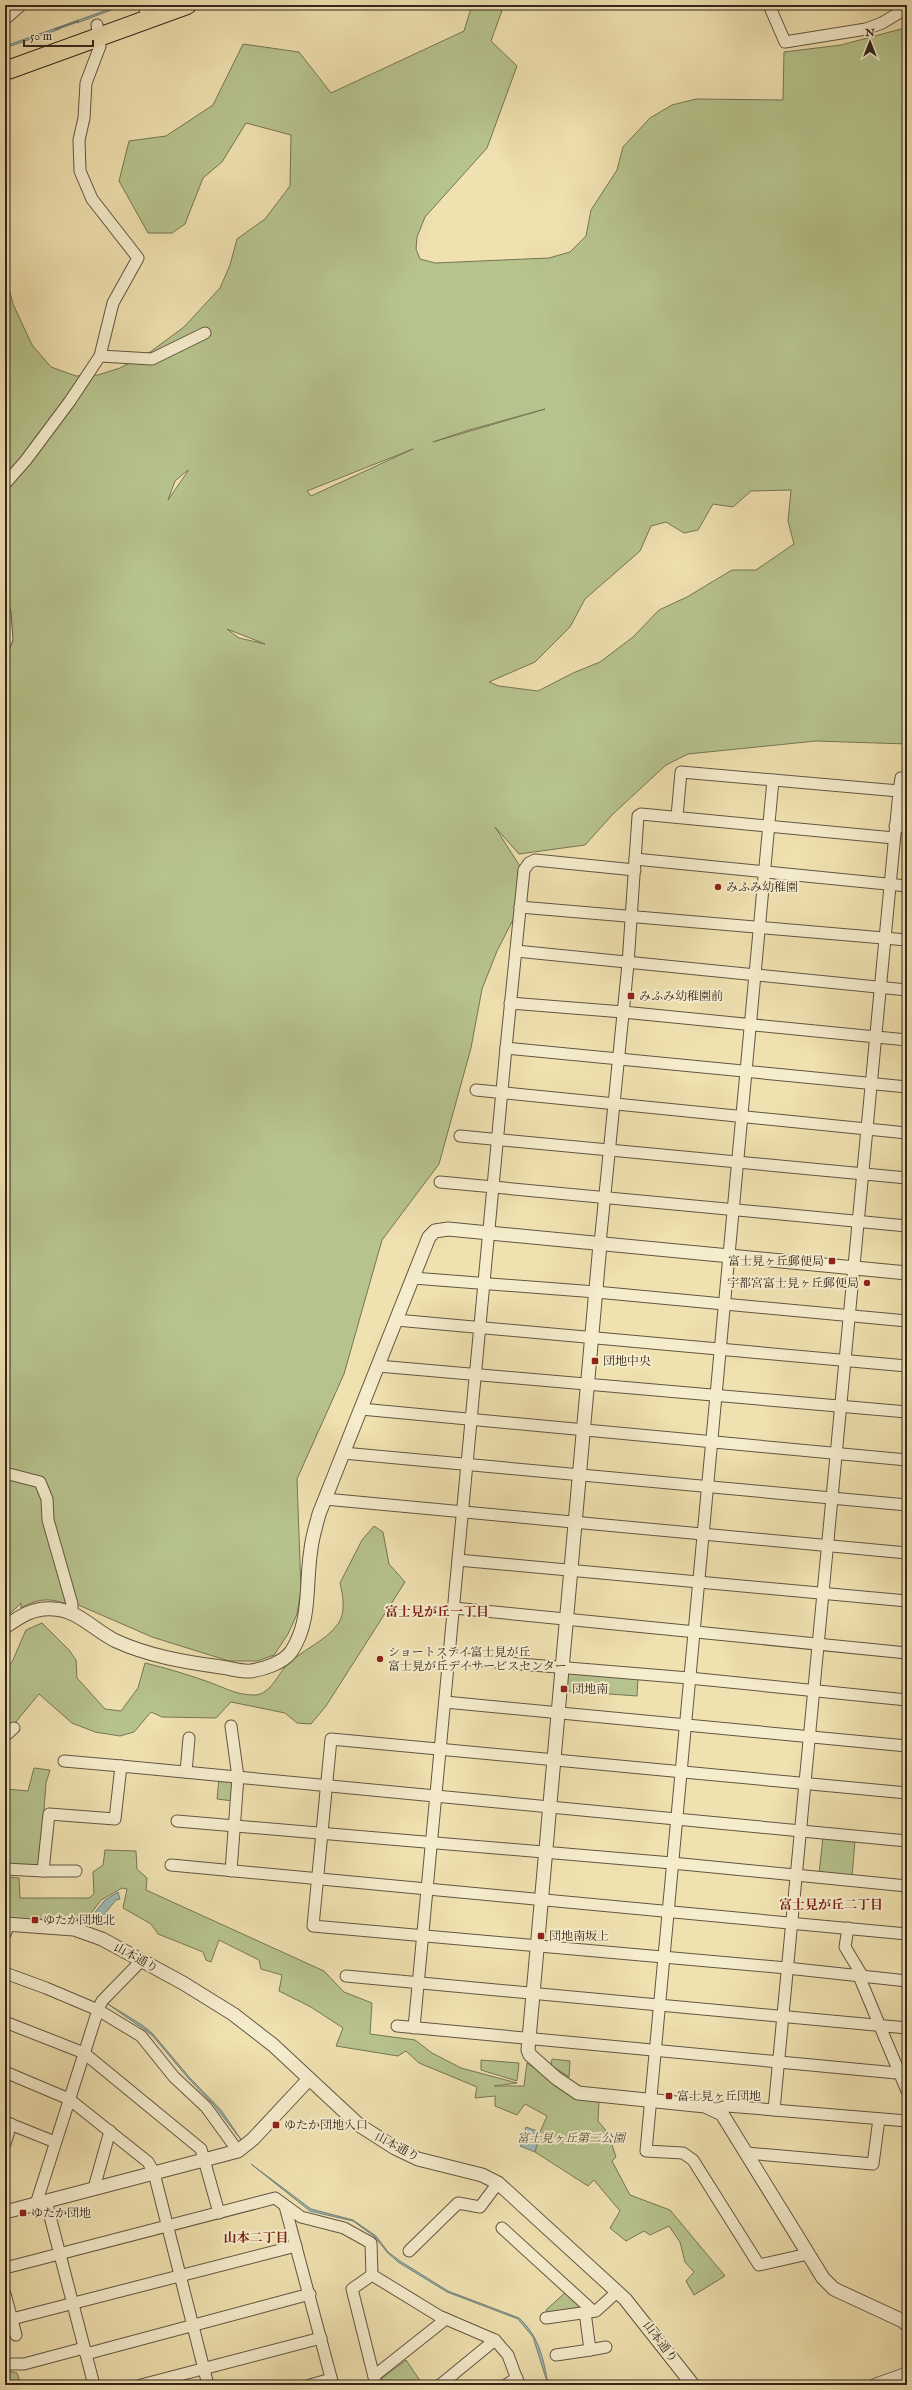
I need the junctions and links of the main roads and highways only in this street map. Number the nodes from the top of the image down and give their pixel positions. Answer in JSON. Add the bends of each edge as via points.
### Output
{"nodes":[{"id":1,"x":187,"y":5,"type":"edge"},
{"id":2,"x":147,"y":9,"type":"edge"},
{"id":3,"x":98,"y":31,"type":"junction"},
{"id":4,"x":5,"y":58,"type":"edge"},
{"id":5,"x":5,"y":71,"type":"edge"}],
"edges":[{"from":1,"to":2,"type":"highway"},
{"from":2,"to":3,"type":"highway"},
{"from":3,"to":4,"type":"highway"},
{"from":3,"to":5,"type":"highway"}]}
